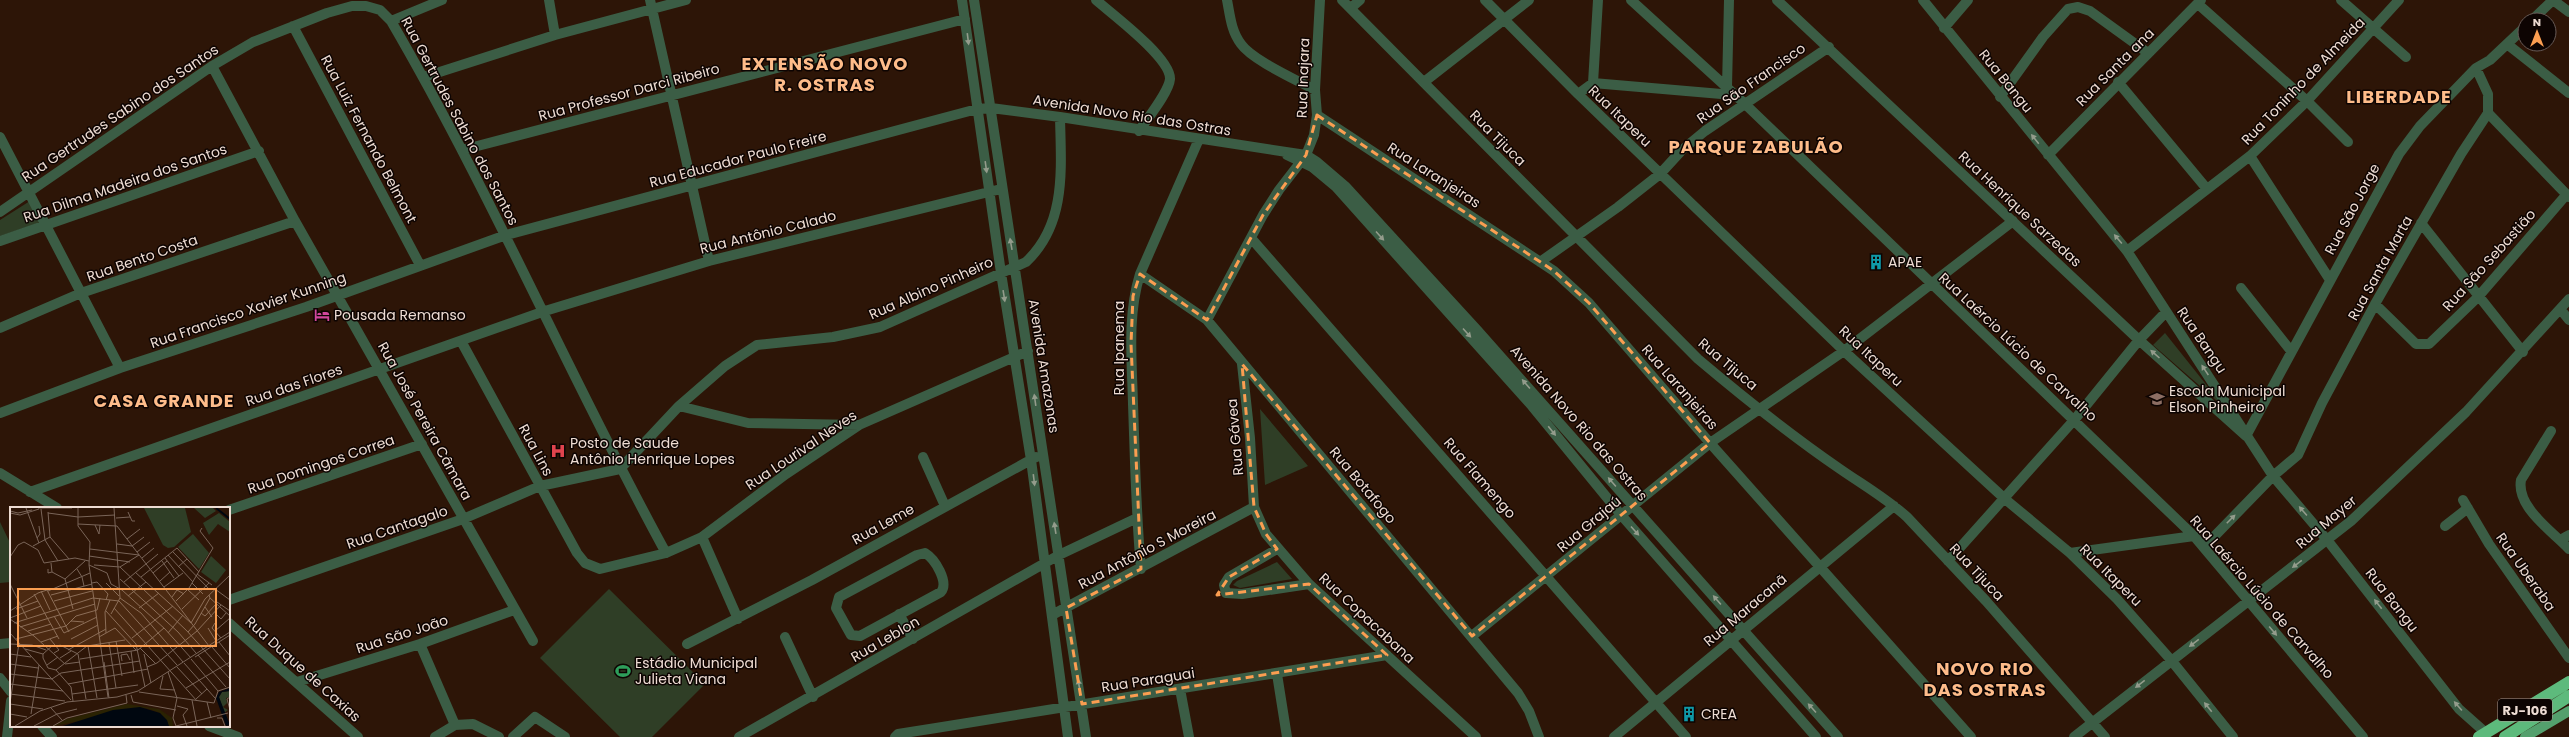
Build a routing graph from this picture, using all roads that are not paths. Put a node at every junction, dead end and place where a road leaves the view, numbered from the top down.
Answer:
1 (442, 0) edge
2 (549, 0) edge
3 (686, 0) edge
4 (962, 0) edge
5 (974, 0) edge
6 (1096, 0) edge
7 (1227, 0) edge
8 (1320, 0) edge
9 (1342, 0) edge
10 (1360, 0) edge
11 (1485, 0) edge
12 (1529, 0) edge
13 (1598, 0) edge
14 (1631, 0) edge
15 (1729, 0) edge
16 (1777, 0) edge
17 (1923, 0) edge
18 (1968, 0) edge
19 (2342, 0) edge
20 (2399, 0) edge
21 (2553, 0) edge
22 (2200, 2) edge
23 (651, 4) edge
24 (1352, 7) junction
25 (2540, 12) edge
26 (2569, 12) edge
27 (965, 19) junction
28 (1503, 19) junction
29 (391, 21) junction
30 (293, 26) junction
31 (1944, 28) junction
32 (2373, 28) junction
33 (555, 35) junction
34 (2517, 35) edge
35 (2507, 44) junction
36 (1829, 47) junction
37 (2148, 53) junction
38 (2406, 57) dead end
39 (212, 66) junction
40 (2476, 68) junction
41 (424, 77) junction
42 (1424, 82) junction
43 (2118, 82) junction
44 (1593, 83) junction
45 (1315, 90) junction
46 (1730, 91) junction
47 (2569, 93) edge
48 (1578, 94) junction
49 (671, 96) junction
50 (2000, 97) junction
51 (2307, 101) junction
52 (1745, 104) junction
53 (991, 108) junction
54 (977, 109) junction
55 (2488, 113) junction
56 (1317, 115) junction
57 (1060, 117) junction
58 (1139, 131) junction
59 (1199, 140) junction
60 (2348, 142) dead end
61 (1, 143) edge
62 (462, 150) junction
63 (259, 151) junction
64 (2048, 155) junction
65 (2250, 156) junction
66 (1304, 159) junction
67 (1660, 174) junction
68 (693, 185) junction
69 (1001, 189) junction
70 (2207, 189) junction
71 (30, 192) junction
72 (989, 192) junction
73 (2568, 196) edge
74 (0, 212) edge
75 (295, 221) junction
76 (2013, 221) junction
77 (2421, 223) junction
78 (45, 224) junction
79 (506, 235) junction
80 (1577, 237) junction
81 (1251, 238) junction
82 (0, 241) edge
83 (2127, 251) junction
84 (710, 261) junction
85 (1540, 262) junction
86 (420, 265) junction
87 (1015, 268) junction
88 (1001, 273) junction
89 (1140, 274) junction
90 (2330, 280) junction
91 (1931, 285) junction
92 (2241, 288) dead end
93 (81, 293) junction
94 (338, 295) junction
95 (2478, 297) junction
96 (2569, 299) edge
97 (2375, 304) junction
98 (2561, 310) junction
99 (545, 312) junction
100 (2166, 312) junction
101 (1207, 320) junction
102 (2569, 320) edge
103 (0, 328) edge
104 (2139, 340) junction
105 (461, 341) junction
106 (1844, 351) junction
107 (2291, 351) junction
108 (1028, 352) junction
109 (2523, 352) junction
110 (1014, 356) junction
111 (1242, 364) junction
112 (120, 368) junction
113 (381, 370) junction
114 (679, 406) junction
115 (1760, 408) junction
116 (0, 414) edge
117 (2075, 419) junction
118 (859, 425) junction
119 (2551, 431) dead end
120 (2246, 436) junction
121 (422, 444) junction
122 (1710, 444) junction
123 (1043, 454) junction
124 (923, 457) dead end
125 (1031, 460) junction
126 (620, 469) junction
127 (0, 472) edge
128 (2273, 476) junction
129 (540, 486) junction
130 (30, 492) junction
131 (2005, 499) junction
132 (1633, 505) junction
133 (945, 506) junction
134 (1894, 506) junction
135 (55, 507) edge
136 (1254, 507) junction
137 (230, 510) edge
138 (1622, 516) junction
139 (1137, 518) junction
140 (463, 519) junction
141 (2445, 526) dead end
142 (2194, 536) junction
143 (702, 537) junction
144 (2565, 537) edge
145 (2328, 541) junction
146 (2204, 547) junction
147 (1277, 549) junction
148 (2569, 550) edge
149 (666, 553) junction
150 (2070, 553) junction
151 (1060, 555) junction
152 (1948, 561) junction
153 (1044, 564) junction
154 (1820, 566) junction
155 (592, 567) joint
156 (1141, 569) junction
157 (1548, 577) junction
158 (1309, 584) junction
159 (230, 600) edge
160 (2248, 601) junction
161 (1066, 608) junction
162 (514, 610) junction
163 (899, 614) junction
164 (1052, 615) junction
165 (738, 619) junction
166 (230, 624) edge
167 (1742, 630) junction
168 (1472, 636) junction
169 (785, 637) dead end
170 (1732, 639) junction
171 (913, 640) junction
172 (532, 641) dead end
173 (10, 642) edge
174 (0, 644) edge
175 (420, 644) junction
176 (687, 644) dead end
177 (1387, 655) junction
178 (2569, 658) edge
179 (2171, 660) junction
180 (1277, 674) junction
181 (0, 678) edge
182 (296, 682) junction
183 (2569, 682) edge
184 (1180, 689) junction
185 (10, 691) edge
186 (2569, 696) edge
187 (813, 697) junction
188 (1656, 702) junction
189 (1082, 704) junction
190 (10, 706) edge
191 (1064, 707) junction
192 (2569, 711) edge
193 (2093, 722) junction
194 (455, 725) junction
195 (6, 726) edge
196 (43, 727) edge
197 (213, 727) edge
198 (913, 735) edge
199 (2487, 736) edge
200 (6, 737) edge
201 (52, 737) edge
202 (238, 737) edge
203 (358, 737) edge
204 (435, 737) edge
205 (499, 737) edge
206 (513, 737) edge
207 (565, 737) edge
208 (740, 737) edge
209 (895, 737) edge
210 (1068, 737) edge
211 (1086, 737) edge
212 (1189, 737) edge
213 (1287, 737) edge
214 (1476, 737) edge
215 (1539, 737) edge
216 (1614, 737) edge
217 (1686, 737) edge
218 (1816, 737) edge
219 (1838, 737) edge
220 (1971, 737) edge
221 (2074, 737) edge
222 (2105, 737) edge
223 (2233, 737) edge
224 (2363, 737) edge
225 (2505, 737) edge
226 (2525, 737) edge

1 - 29 street
2 - 33 street
3 - 23 street
4 - 27 street, Avenida Amazonas
5 - 53 street, Avenida Amazonas
6 - 58 street
7 - 45 street
8 - 45 street, Rua Inajara
9 - 24 street, Rua Tijuca
10 - 24 street
11 - 28 street, Rua Itaperu
12 - 28 street
13 - 44 street
14 - 46 street, Rua Laércio Lúcio de Carvalho
15 - 46 street
16 - 36 street, Rua Henrique Sarzedas
17 - 31 street, Rua Bangu
18 - 31 street
19 - 32 street
20 - 32 street, Rua Toninho de Almeida
21 - 25 street
21 - 26 street
22 - 37 street, Rua Santa ana
22 - 51 street
23 - 33 street
23 - 49 street
24 - 42 street, Rua Tijuca
27 - 49 street, Rua Professor Darci Ribeiro
27 -> 54 street, Avenida Amazonas
28 - 42 street
28 - 48 street, Rua Itaperu
29 - 30 street, Rua Gertrudes Sabino dos Santos
29 - 41 street, Rua Gertrudes Sabino dos Santos
30 - 39 street, Rua Gertrudes Sabino dos Santos
30 - 86 street, Rua Luiz Fernando Belmont
31 - 50 street, Rua Bangu
32 - 38 street
32 - 51 street, Rua Toninho de Almeida
33 - 41 street
34 - 35 street, Rua São Jorge
35 - 40 street, Rua São Jorge
35 - 47 street
36 - 52 street, Rua São Francisco
36 - 76 street, Rua Henrique Sarzedas
37 - 43 street, Rua Santa ana
37 - 50 street
39 - 63 street, Rua José Pereira Câmara
39 - 71 street, Rua Gertrudes Sabino dos Santos
40 - 55 street
40 - 90 street, Rua São Jorge
41 - 62 street, Rua Gertrudes Sabino dos Santos
42 - 80 street, Rua Tijuca
43 - 64 street, Rua Santa ana
43 - 70 street
44 - 46 street
44 - 48 street
45 - 56 street, Rua Inajara
46 - 52 street, Rua Laércio Lúcio de Carvalho
48 - 67 street, Rua Itaperu
49 - 62 street, Rua Professor Darci Ribeiro
49 - 68 street
64 -> 50 street, Rua Bangu
51 - 60 street
51 - 65 street, Rua Toninho de Almeida
52 - 67 street, Rua São Francisco
52 - 91 street, Rua Laércio Lúcio de Carvalho
53 - 54 street, Avenida Novo Rio das Ostras
53 - 57 street, Avenida Novo Rio das Ostras
53 - 69 street, Avenida Amazonas
54 - 68 street, Rua Educador Paulo Freire
54 -> 72 street, Avenida Amazonas
55 - 73 street
55 - 77 street, Rua Santa Marta
56 - 66 street, Rua Inajara
56 - 85 street, Rua Laranjeiras
57 - 58 street, Avenida Novo Rio das Ostras
57 - 87 street, Rua Albino Pinheiro
58 - 59 street, Avenida Novo Rio das Ostras
59 - 66 street, Avenida Novo Rio das Ostras
59 - 89 street, Rua Ipanema
61 - 71 street
62 - 79 street, Rua Gertrudes Sabino dos Santos
63 - 75 street, Rua José Pereira Câmara
63 - 78 street, Rua Dilma Madeira dos Santos
83 -> 64 street, Rua Bangu
65 - 70 street, Rua Toninho de Almeida
65 - 90 street
66 - 81 street, Rua Inajara
132 -> 66 street, Avenida Novo Rio das Ostras
66 -> 138 street, Avenida Novo Rio das Ostras
67 - 80 street, Rua São Francisco
67 - 106 street, Rua Itaperu
68 - 79 street, Rua Educador Paulo Freire
68 - 84 street
69 - 72 street, Rua Antônio Calado
87 -> 69 street, Avenida Amazonas
70 - 83 street, Rua Toninho de Almeida
71 - 74 street, Rua Gertrudes Sabino dos Santos
71 - 78 street
72 - 84 street, Rua Antônio Calado
72 - 88 street, Avenida Amazonas
73 - 95 street, Rua São Sebastião
75 - 93 street, Rua Bento Costa
75 - 94 street, Rua José Pereira Câmara
76 - 91 street, Rua Grajaú
76 - 104 street, Rua Henrique Sarzedas
77 - 95 street
77 - 97 street, Rua Santa Marta
78 - 82 street, Rua Dilma Madeira dos Santos
78 - 93 street
79 - 86 street, Rua Francisco Xavier Kunning
79 - 99 street, Rua Gertrudes Sabino dos Santos
80 - 85 street, Rua São Francisco
80 - 115 street, Rua Tijuca
81 - 101 street, Rua Inajara
81 - 157 street, Rua Flamengo
83 - 100 street, Rua Bangu
84 - 99 street, Rua Antônio Calado
85 - 122 street, Rua Laranjeiras
86 - 94 street, Rua Francisco Xavier Kunning
87 - 88 street, Rua Albino Pinheiro
87 - 108 street, Avenida Amazonas
88 -> 110 street, Avenida Amazonas
88 - 114 street, Rua Albino Pinheiro
89 - 101 street, Rua Botafogo
89 - 139 street, Rua Ipanema
90 - 107 street, Rua São Jorge
91 - 106 street, Rua Grajaú
91 - 117 street, Rua Laércio Lúcio de Carvalho
92 - 107 street
93 - 103 street, Rua Bento Costa
93 - 112 street
94 - 112 street, Rua Francisco Xavier Kunning
94 - 113 street, Rua José Pereira Câmara
95 - 97 street, Rua São Sebastião
95 - 109 street
96 - 98 street, Rua Mayer
97 - 128 street, Rua Santa Marta
98 - 102 street
98 - 109 street, Rua Mayer
99 - 105 street, Rua das Flores
99 - 126 street, Rua Gertrudes Sabino dos Santos
100 - 104 street
120 -> 100 street, Rua Bangu
101 - 111 street, Rua Botafogo
104 - 117 street
120 -> 104 street, Rua Henrique Sarzedas
105 - 113 street, Rua das Flores
105 - 129 street, Rua Lins
106 - 115 street, Rua Grajaú
106 - 131 street, Rua Itaperu
107 - 120 street, Rua São Jorge
108 - 110 street, Rua Lourival Neves
123 -> 108 street, Avenida Amazonas
109 - 145 street, Rua Mayer
110 - 118 street, Rua Lourival Neves
110 - 125 street, Avenida Amazonas
111 - 136 street, Rua Gávea
111 - 168 street, Rua Botafogo
112 - 116 street, Rua Francisco Xavier Kunning
113 - 121 street, Rua José Pereira Câmara
113 - 130 street, Rua das Flores
114 - 118 street
114 - 126 street, Rua Albino Pinheiro
115 - 122 street, Rua Grajaú
115 - 134 street, Rua Tijuca
117 - 131 street
117 - 142 street, Rua Laércio Lúcio de Carvalho
118 - 143 street, Rua Lourival Neves
119 - 144 street
120 - 128 street, Rua Bangu
121 - 137 street, Rua Domingos Correa
121 - 140 street, Rua José Pereira Câmara
122 - 132 street, Rua Grajaú
122 - 154 street, Rua Laranjeiras
123 - 125 street, Rua Leme
151 -> 123 street, Avenida Amazonas
124 - 133 street
125 - 133 street, Rua Leme
125 -> 153 street, Avenida Amazonas
126 - 129 street, Rua Cantagalo
126 - 149 street, Rua Gertrudes Sabino dos Santos
127 - 130 street
145 -> 128 street, Rua Bangu
146 -> 128 street, Rua Santa Marta
129 - 140 street, Rua Cantagalo
129 - 155 street, Rua Lins
130 - 135 street
131 - 150 street, Rua Itaperu
131 - 152 street
132 - 138 street, Rua Grajaú
167 -> 132 street, Avenida Novo Rio das Ostras
133 - 165 street, Rua Leme
134 - 152 street, Rua Tijuca
134 - 154 street, Rua Maracanã
136 - 147 street, Rua Copacabana
136 - 156 street, Rua Antônio S Moreira
138 - 157 street, Rua Grajaú
138 -> 170 street, Avenida Novo Rio das Ostras
139 - 151 street
139 - 156 street, Rua Ipanema
140 - 159 street, Rua Cantagalo
140 - 162 street, Rua José Pereira Câmara
141 - 178 street, Rua Uberaba
142 - 146 street, Rua Laércio Lúcio de Carvalho
142 - 150 street
143 - 149 street, Rua Lourival Neves
143 - 165 street
144 - 148 street
145 -> 160 street, Rua Mayer
199 -> 145 street, Rua Bangu
146 - 160 street, Rua Laércio Lúcio de Carvalho
147 - 158 street, Rua Copacabana
147 - 158 street
149 - 155 street, Rua Lourival Neves
150 - 179 street, Rua Itaperu
151 - 153 street, Rua Leblon
151 - 161 street, Avenida Amazonas
152 - 193 street, Rua Tijuca
153 - 164 street, Avenida Amazonas
153 - 171 street, Rua Leblon
154 - 167 street, Rua Maracanã
154 - 220 street, Rua Laranjeiras
156 - 161 street, Rua Antônio S Moreira
157 - 168 street, Rua Grajaú
157 - 188 street, Rua Flamengo
158 - 177 street, Rua Copacabana
160 -> 179 street, Rua Mayer
160 -> 224 street, Rua Laércio Lúcio de Carvalho
161 - 164 street, Rua Antônio S Moreira
189 -> 161 street, Avenida Amazonas
162 - 172 street, Rua José Pereira Câmara
162 - 175 street, Rua São João
163 - 163 street
163 - 171 street
164 - 191 street, Avenida Amazonas
165 - 176 street, Rua Leme
166 - 182 street, Rua Duque de Caxias
167 - 170 street, Rua Maracanã
219 -> 167 street, Avenida Novo Rio das Ostras
168 - 215 street, Rua Botafogo
169 - 187 street
170 - 188 street, Rua Maracanã
170 - 218 street, Avenida Novo Rio das Ostras
171 - 187 street, Rua Leblon
173 - 174 street
175 - 182 street, Rua São João
175 - 194 street
177 - 180 street, Rua Paraguai
177 - 214 street, Rua Copacabana
179 -> 193 street, Rua Mayer
223 -> 179 street, Rua Itaperu
180 - 184 street, Rua Paraguai
180 - 213 street
181 - 185 street
182 - 203 street, Rua Duque de Caxias
183 - 199 highway, RJ-106
184 - 189 street, Rua Paraguai
184 - 212 street
186 - 225 highway, RJ-106
187 - 208 street, Rua Leblon
188 - 216 street, Rua Maracanã
188 - 217 street, Rua Flamengo
189 - 191 street, Rua Paraguai
189 - 211 street, Avenida Amazonas
190 - 195 street
191 - 198 street, Rua Paraguai
191 - 210 street, Avenida Amazonas
192 - 226 main road
193 - 221 street, Rua Mayer
193 - 222 street, Rua Tijuca
194 - 204 street
194 - 205 street
195 - 200 street
196 - 201 street
197 - 202 street
198 - 209 street, Rua Paraguai
206 - 207 street

